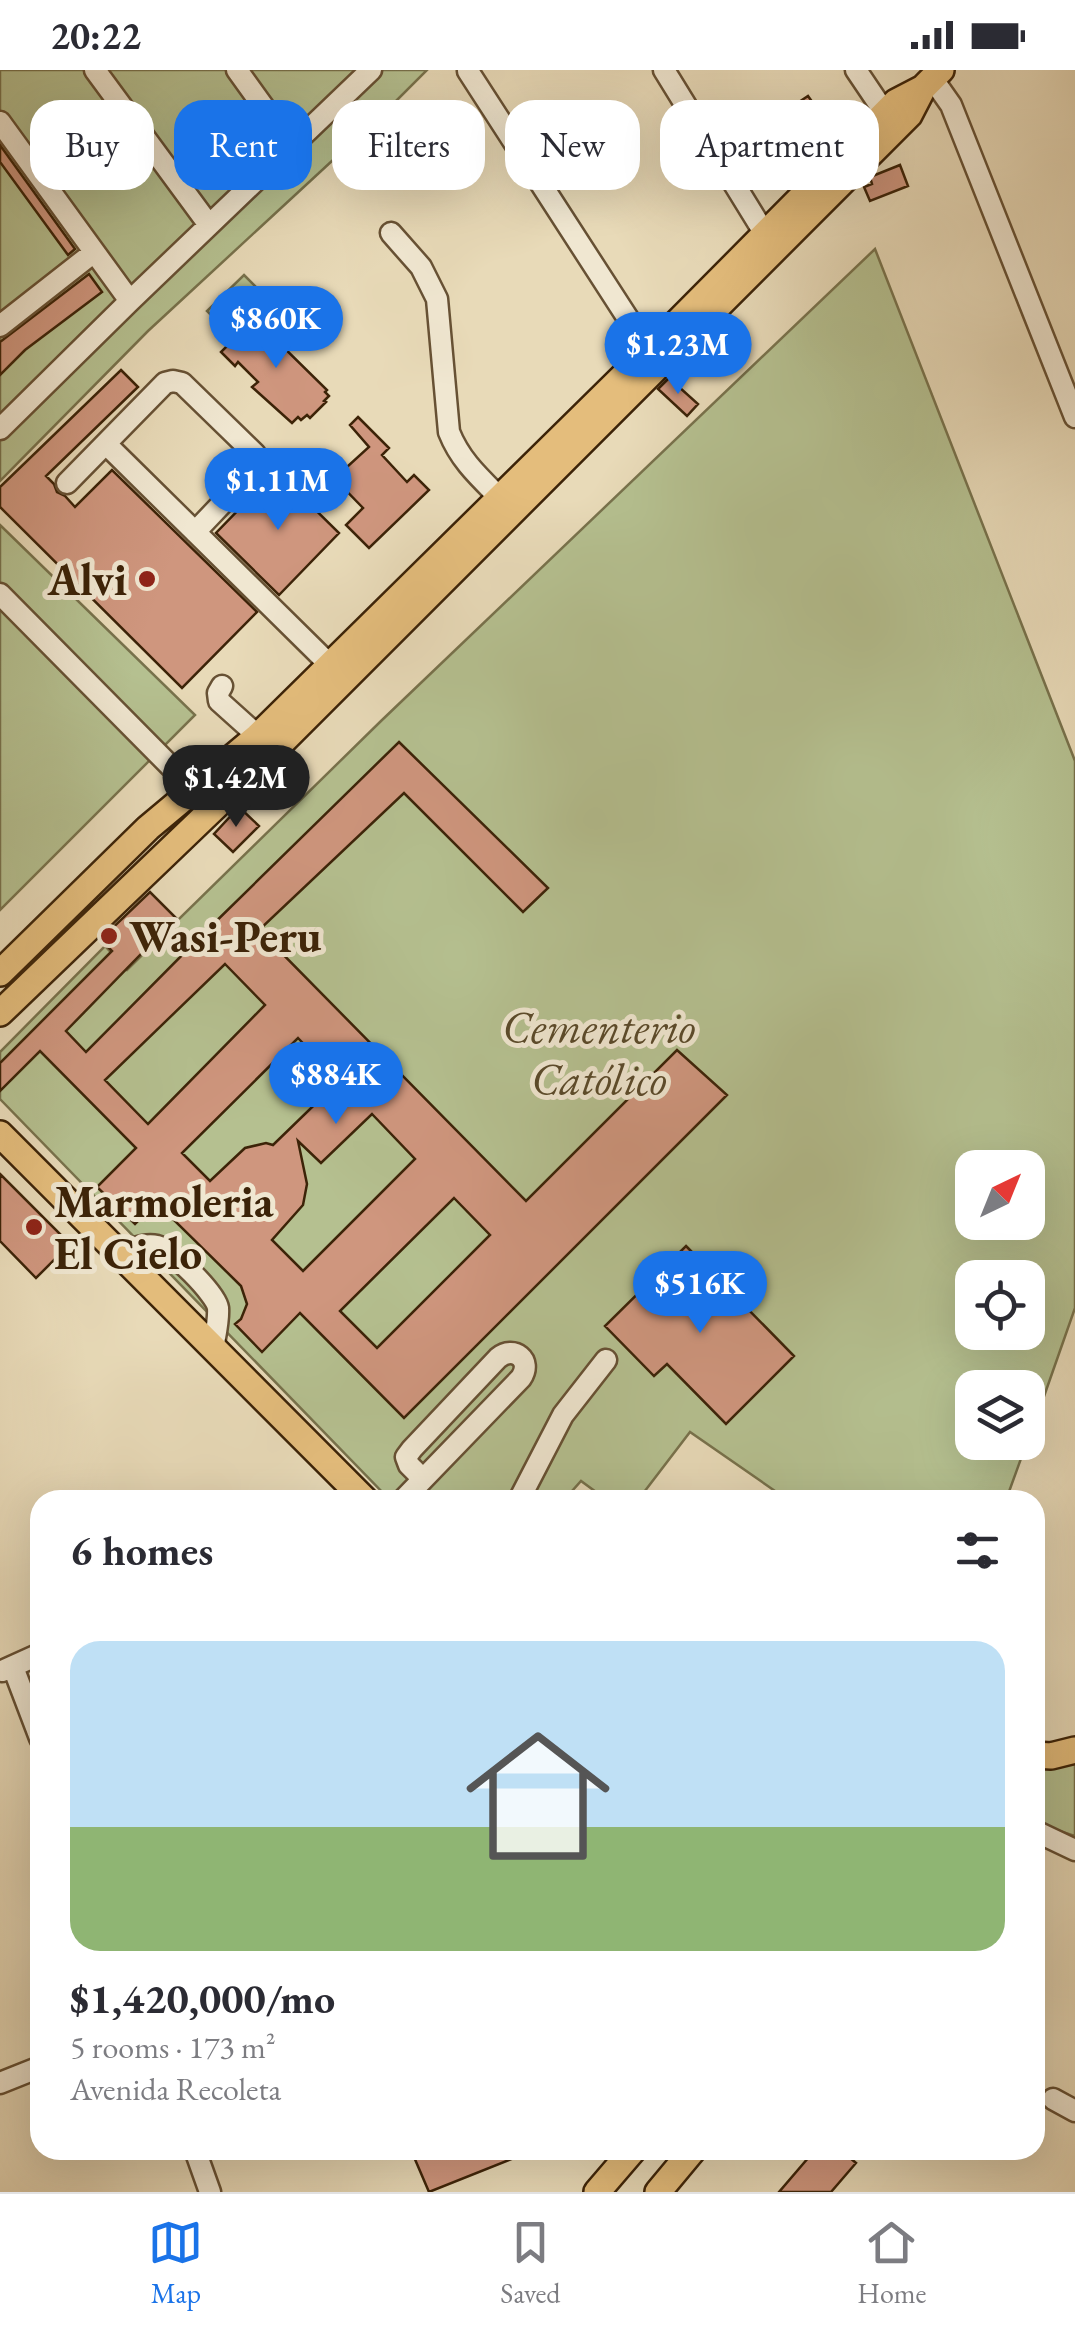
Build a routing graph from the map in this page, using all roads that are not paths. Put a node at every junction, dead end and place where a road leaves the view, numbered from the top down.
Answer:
1 (95, 70) edge
2 (237, 70) edge
3 (371, 70) edge
4 (664, 70) edge
5 (856, 70) edge
6 (468, 71) edge
7 (932, 79) edge
8 (258, 100) edge
9 (885, 113) junction
10 (0, 122) edge
11 (312, 125) edge
12 (244, 190) edge
13 (209, 225) junction
14 (391, 233) dead end
15 (765, 234) junction
16 (93, 253) junction
17 (130, 300) junction
18 (0, 326) edge
19 (649, 350) junction
20 (1075, 417) edge
21 (0, 429) edge
22 (106, 444) junction
23 (66, 483) dead end
24 (500, 498) junction
25 (194, 532) junction
26 (0, 594) edge
27 (329, 664) junction
28 (222, 686) dead end
29 (258, 736) junction
30 (194, 790) junction
31 (0, 972) edge
32 (0, 1013) edge
33 (0, 1134) edge
34 (118, 1254) junction
35 (213, 1348) junction
36 (606, 1360) dead end
37 (423, 1479) junction
38 (355, 1490) edge
39 (413, 1490) edge
40 (524, 1490) edge
41 (30, 1658) edge
42 (6, 1669) edge
43 (30, 1718) edge
44 (1045, 1836) edge
45 (1075, 1850) edge
46 (30, 2071) edge
47 (0, 2083) edge
48 (1053, 2099) dead end
49 (1075, 2111) edge
50 (199, 2160) edge
51 (624, 2160) edge
52 (686, 2160) edge
53 (667, 2189) edge
54 (210, 2192) edge
55 (597, 2192) edge

1 - 13 street
2 - 8 street
3 - 11 street
4 - 15 street
5 - 9 street
6 - 19 street
7 - 9 main road
7 - 20 street
7 - 32 main road
9 - 15 main road
10 - 16 street
12 - 13 street
13 - 17 street
14 - 24 street
15 - 19 main road
16 - 17 street
16 - 18 street
17 - 21 street
19 - 24 main road
22 - 23 street
22 - 25 street
22 - 25 street
24 - 27 main road
25 - 27 street
26 - 30 street
27 - 29 main road
28 - 29 street
29 - 30 main road
30 - 31 main road
33 - 34 main road
34 - 35 main road
34 - 35 street
35 - 38 main road
36 - 40 street
37 - 37 street
37 - 39 street
41 - 42 street
42 - 43 street
44 - 45 street
46 - 47 street
48 - 49 street
50 - 54 street
51 - 55 main road
52 - 53 main road

